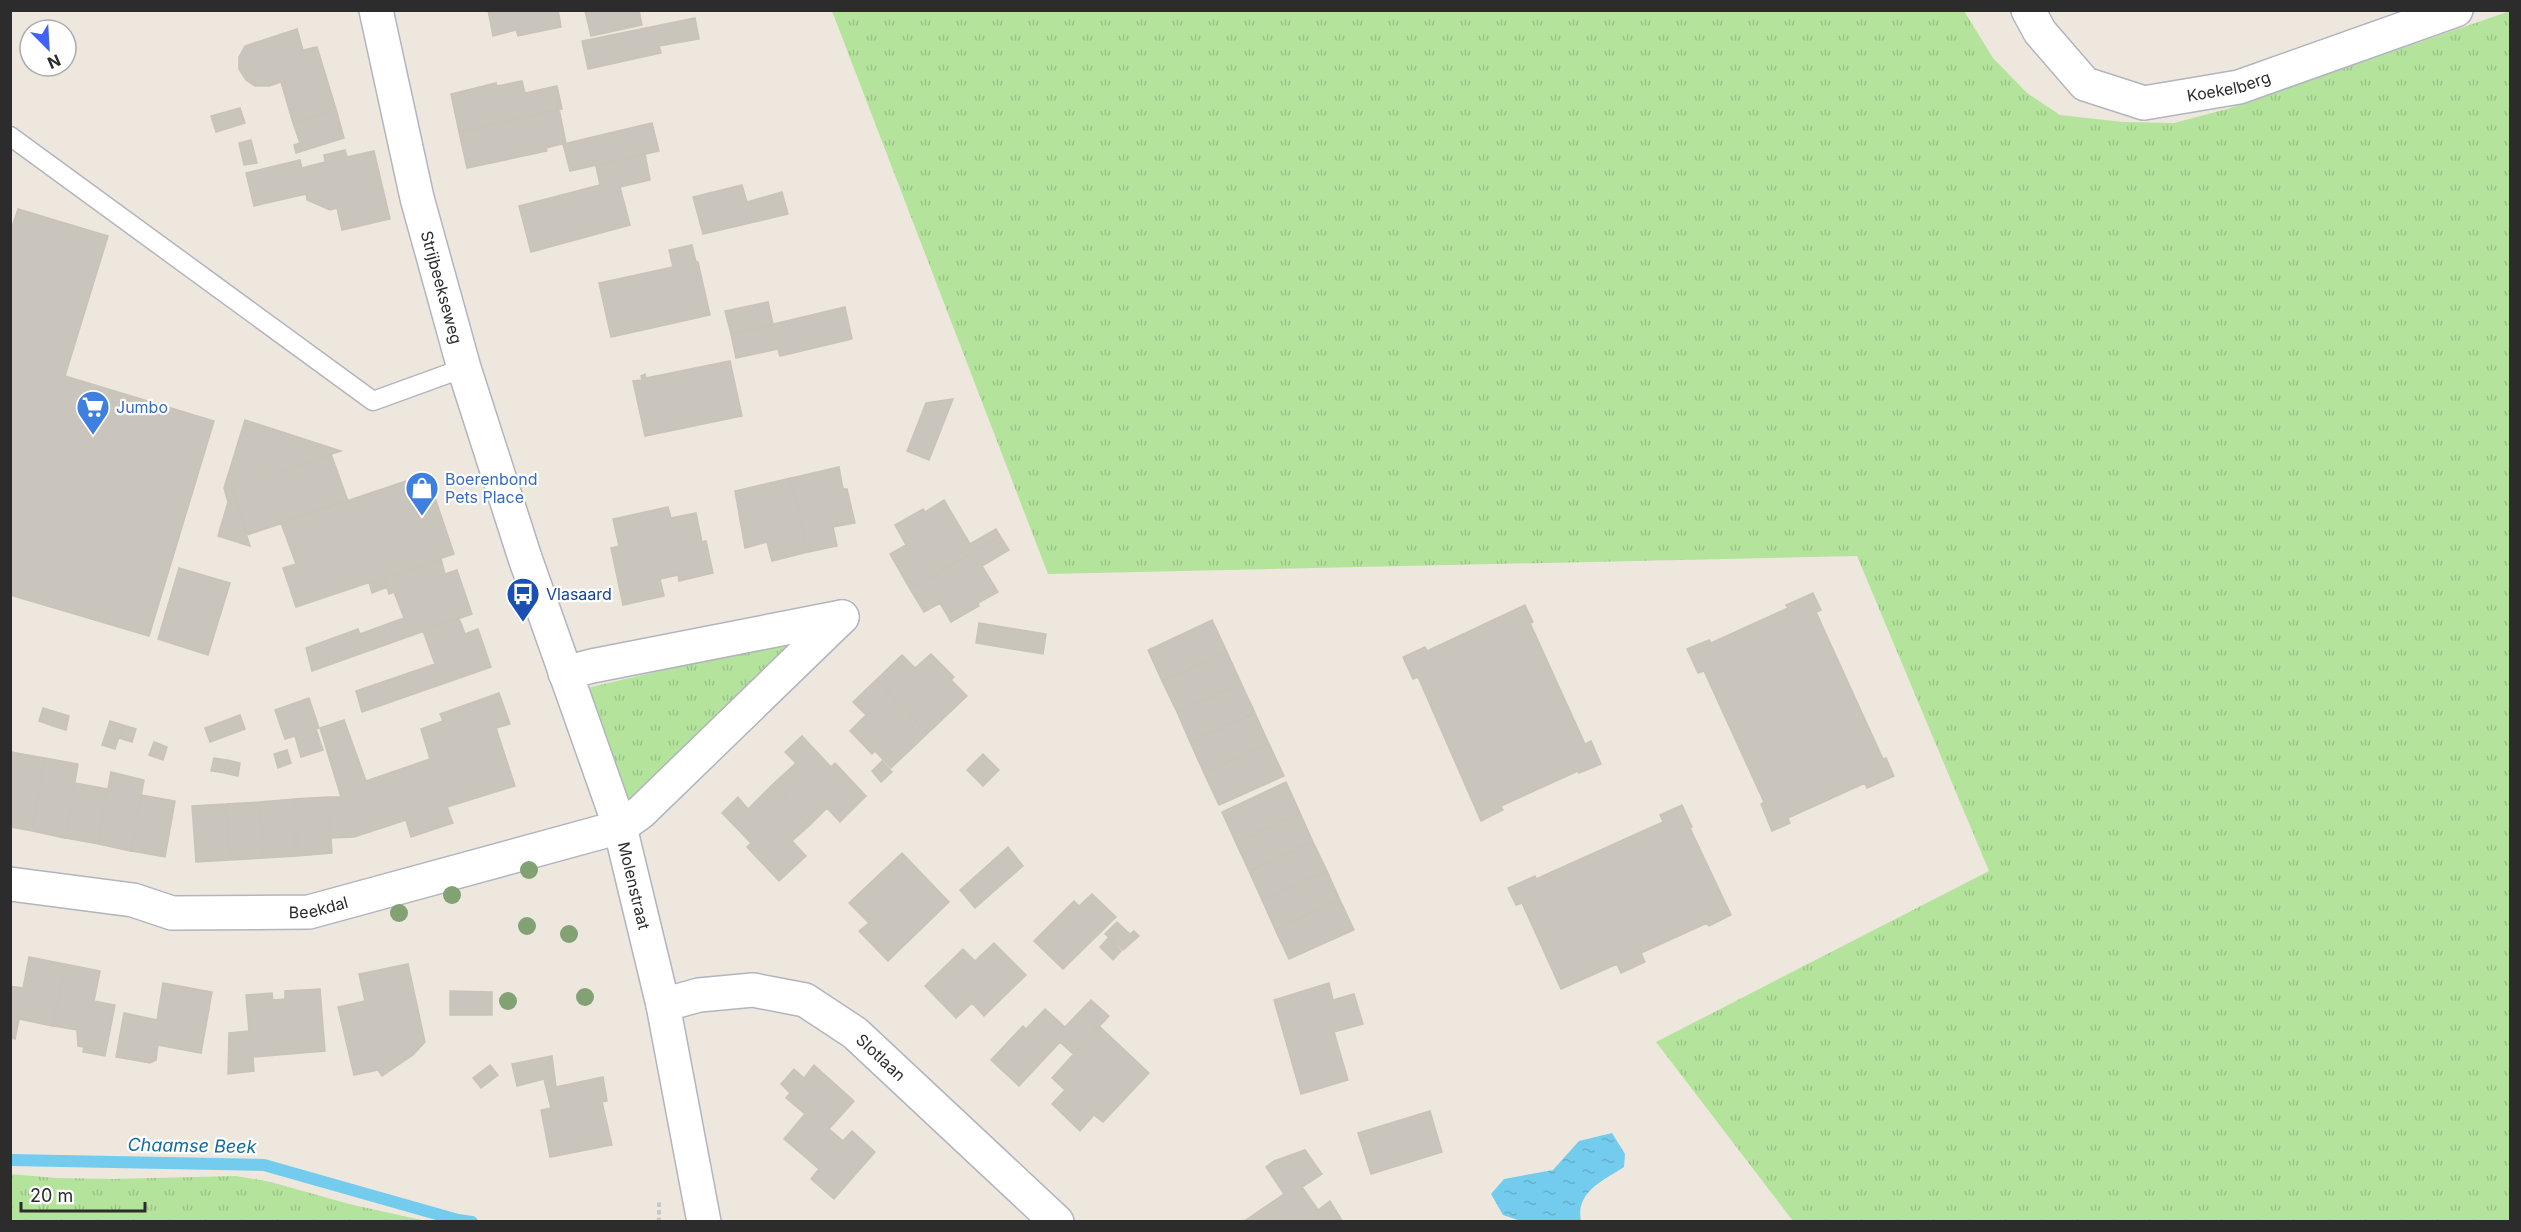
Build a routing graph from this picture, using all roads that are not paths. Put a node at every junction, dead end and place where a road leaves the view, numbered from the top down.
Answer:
1 (376, 10) edge
2 (2028, 10) edge
3 (2456, 10) edge
4 (10, 136) edge
5 (464, 368) junction
6 (525, 558) joint
7 (565, 673) junction
8 (620, 827) junction
9 (10, 884) edge
10 (663, 1005) junction
11 (704, 1221) edge
12 (1057, 1221) edge

1 - 5 street, Strijbeekseweg
2 - 3 street, Koekelberg
4 - 5 lane
5 - 6 street, Strijbeekseweg
6 - 7 street, Molenstraat
7 - 8 street, Molenstraat
7 - 8 street
8 - 9 street, Beekdal
8 - 10 street, Molenstraat
10 - 11 street, Molenstraat
10 - 12 street, Slotlaan

